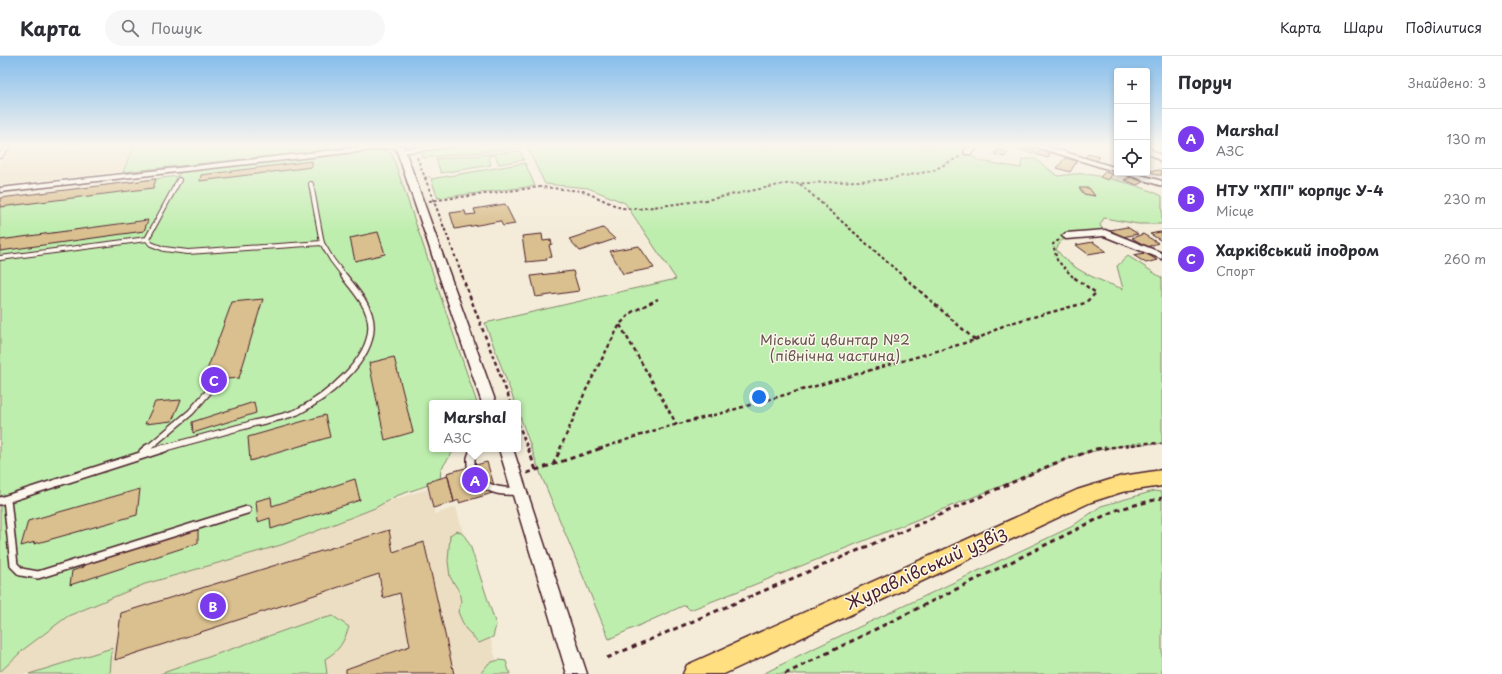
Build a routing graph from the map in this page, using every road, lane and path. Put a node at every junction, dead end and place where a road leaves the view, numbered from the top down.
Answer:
1 (150, 174) edge
2 (409, 174) edge
3 (423, 174) edge
4 (916, 174) edge
5 (1136, 176) edge
6 (430, 177) dead end
7 (424, 178) junction
8 (180, 180) dead end
9 (311, 184) dead end
10 (800, 184) junction
11 (1162, 184) edge
12 (0, 190) edge
13 (432, 201) junction
14 (418, 202) junction
15 (1066, 236) joint
16 (147, 239) junction
17 (322, 243) junction
18 (1162, 256) edge
19 (0, 258) edge
20 (658, 299) dead end
21 (620, 324) junction
22 (975, 340) junction
23 (215, 384) dead end
24 (488, 400) edge
25 (509, 400) edge
26 (677, 425) junction
27 (521, 431) edge
28 (1162, 444) edge
29 (473, 452) edge
30 (507, 452) edge
31 (139, 455) junction
32 (471, 465) dead end
33 (553, 465) junction
34 (536, 470) junction
35 (1162, 478) edge
36 (480, 482) dead end
37 (518, 484) junction
38 (1162, 498) edge
39 (4, 500) edge
40 (247, 510) dead end
41 (607, 658) dead end
42 (577, 674) edge
43 (696, 674) edge
44 (785, 674) edge

1 - 12 street
2 - 14 street
3 - 7 path
4 - 10 path
5 - 11 street
6 - 7 path
7 - 13 path
8 - 16 lane
9 - 17 lane
10 - 13 path
10 - 22 path
13 - 14 path
13 - 25 path
14 - 24 street
15 - 18 street
15 - 22 path
16 - 17 lane
16 - 19 lane
17 - 31 lane
20 - 21 path
21 - 26 path
21 - 33 path
22 - 26 path
23 - 31 lane
26 - 33 path
27 - 34 path
28 - 41 path
29 - 32 lane
30 - 37 street
31 - 39 lane
33 - 34 path
34 - 37 path
35 - 43 main road, Журавлівський узвіз
36 - 37 lane
37 - 42 street
38 - 44 path
39 - 40 lane

